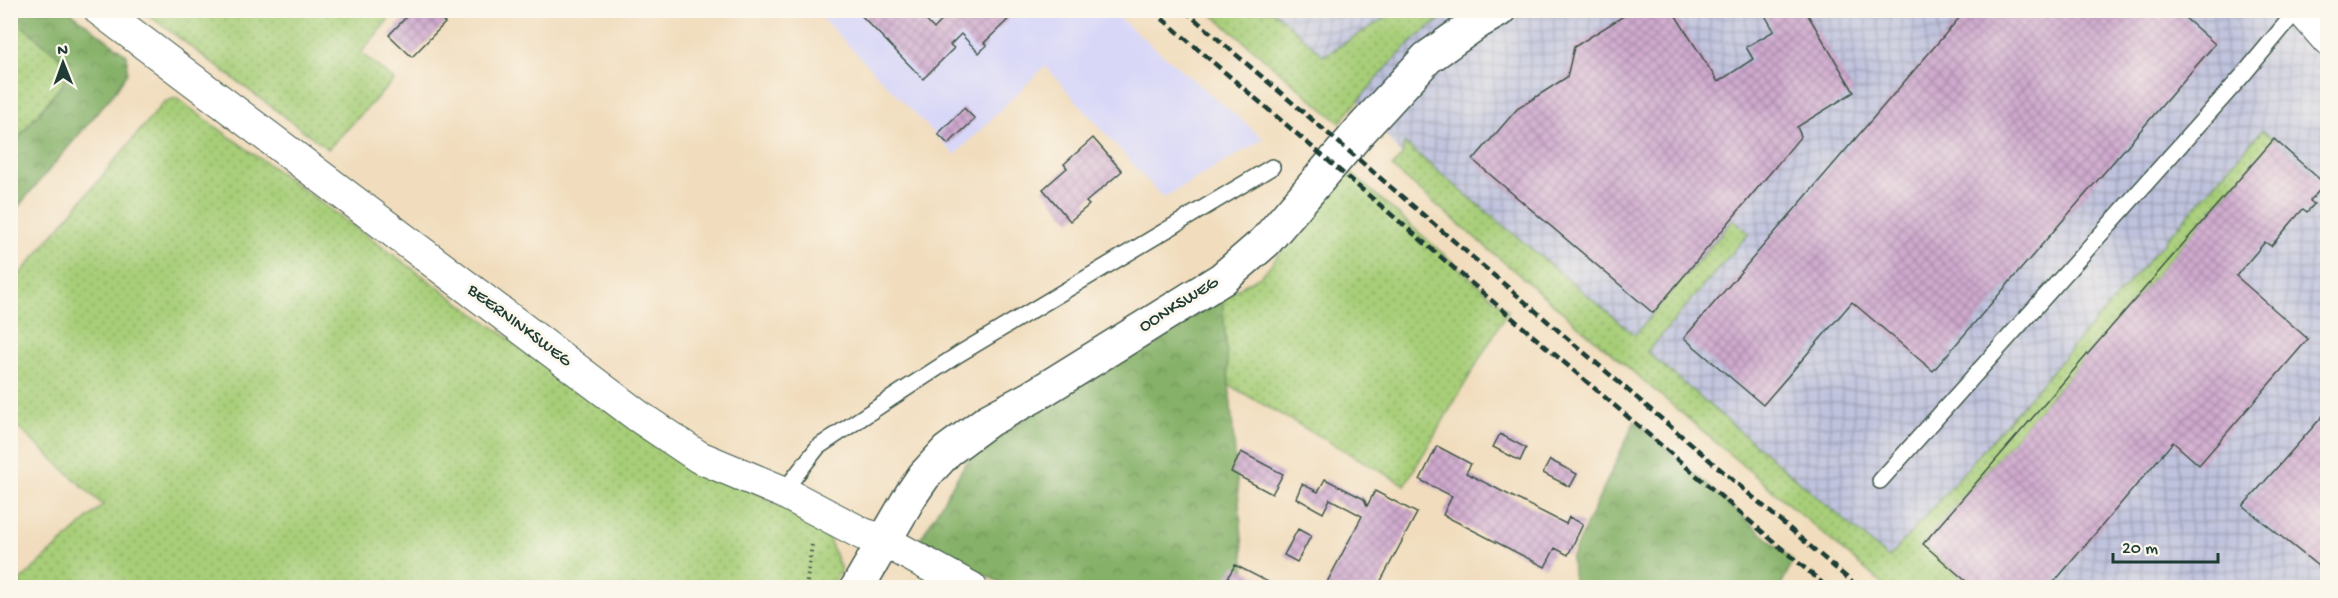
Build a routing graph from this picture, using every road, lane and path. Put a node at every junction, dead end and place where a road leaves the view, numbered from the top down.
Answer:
1 (100, 10) edge
2 (1499, 10) edge
3 (2300, 10) edge
4 (2328, 40) edge
5 (1272, 167) dead end
6 (1880, 481) dead end
7 (783, 492) junction
8 (826, 516) junction
9 (883, 540) junction
10 (806, 588) edge
11 (857, 588) edge
12 (971, 588) edge

1 - 7 street, BEERNINKSWEG
2 - 9 main road, OONKSWEG
3 - 4 street
3 - 6 lane
5 - 7 lane
7 - 8 street, BEERNINKSWEG
8 - 9 street, BEERNINKSWEG
8 - 10 path
9 - 11 main road, OONKSWEG
9 - 12 street, BEERNINKSWEG

